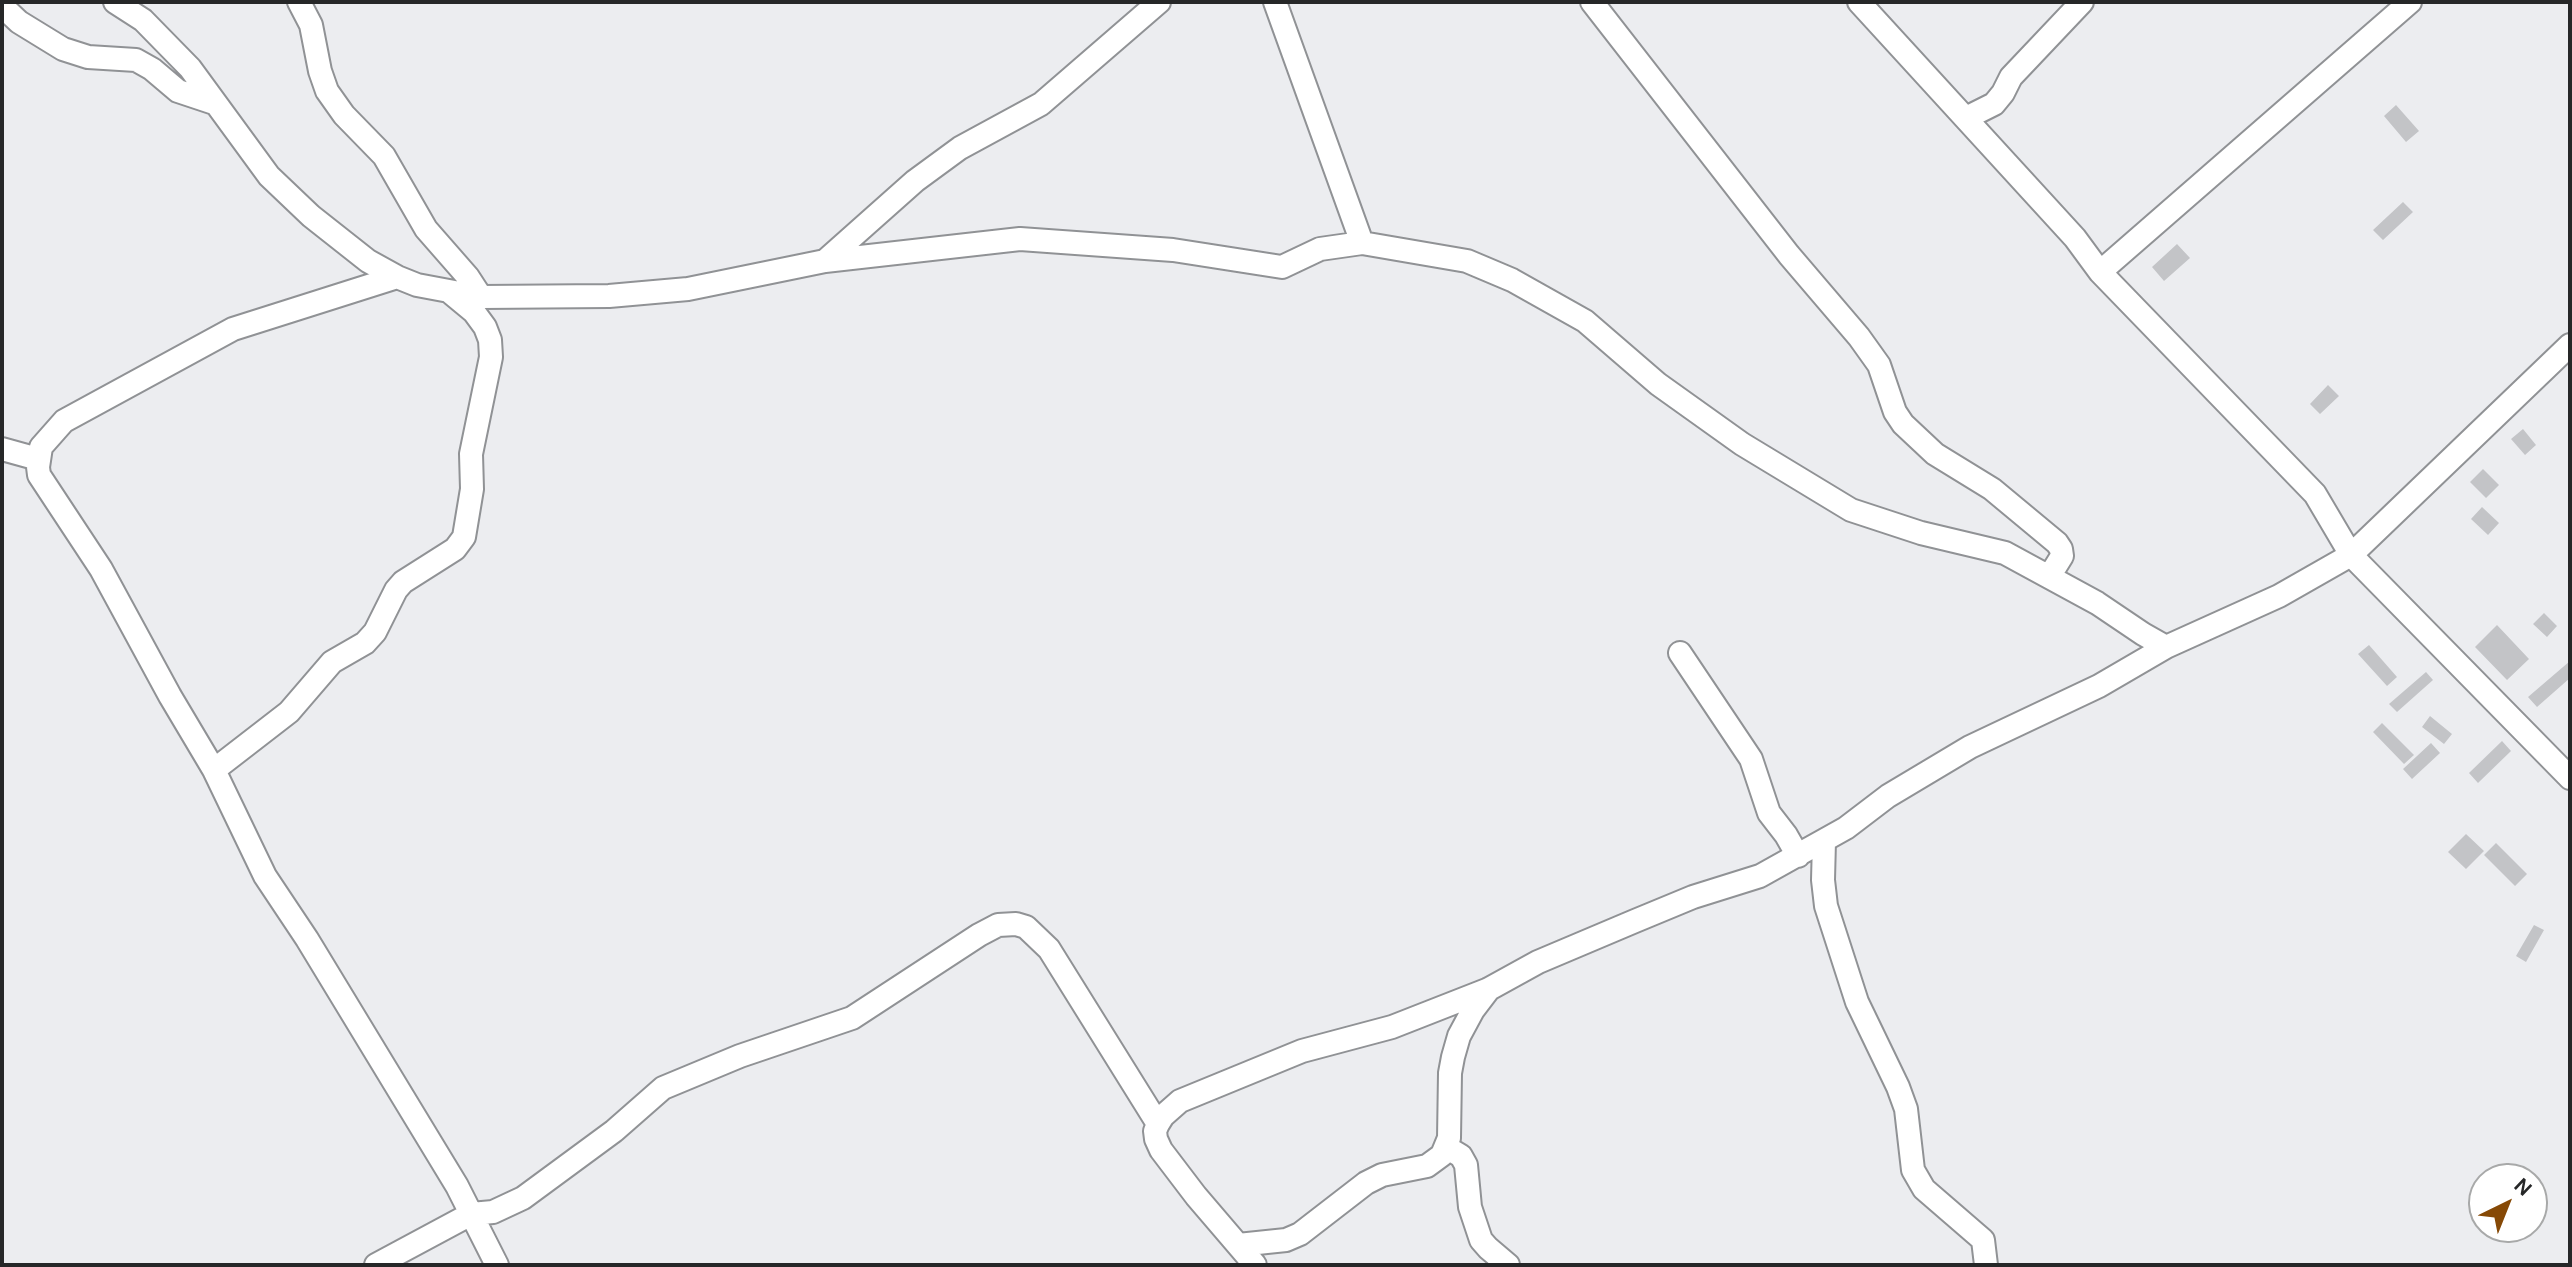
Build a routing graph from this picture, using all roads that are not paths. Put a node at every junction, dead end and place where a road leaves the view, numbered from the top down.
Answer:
1 (115, 2) edge
2 (299, 2) edge
3 (1159, 2) edge
4 (1275, 2) edge
5 (1592, 2) edge
6 (1859, 2) edge
7 (2082, 2) edge
8 (2410, 2) edge
9 (2, 6) edge
10 (214, 103) junction
11 (1966, 118) junction
12 (1362, 243) junction
13 (825, 261) junction
14 (2100, 272) junction
15 (397, 277) junction
16 (450, 292) junction
17 (481, 297) junction
18 (2570, 345) edge
19 (2, 449) edge
20 (38, 459) junction
21 (2351, 555) junction
22 (2049, 577) junction
23 (2166, 647) junction
24 (1680, 653) dead end
25 (214, 770) junction
26 (2570, 778) edge
27 (1824, 841) junction
28 (1798, 856) junction
29 (1489, 989) junction
30 (1158, 1124) junction
31 (1446, 1147) junction
32 (471, 1214) junction
33 (1238, 1245) junction
34 (376, 1265) edge
35 (497, 1265) edge
36 (1255, 1265) edge
37 (1508, 1265) edge
38 (1986, 1265) edge

1 - 10 street
2 - 17 street
3 - 13 street
4 - 12 street
5 - 22 street
6 - 11 street
7 - 11 street
8 - 14 street
9 - 10 street
10 - 15 street
11 - 14 street
12 - 13 street
12 - 22 street
13 - 17 street
14 - 21 street
15 - 16 street
15 - 20 street
16 - 17 street
16 - 25 street
18 - 21 street
19 - 20 street
20 - 25 street
21 - 23 street
21 - 26 street
22 - 23 street
23 - 27 street
24 - 28 street
25 - 32 street
27 - 28 street
27 - 38 street
28 - 29 street
29 - 30 street
29 - 31 street
30 - 32 street
30 - 33 street
31 - 33 street
31 - 37 street
32 - 34 street
32 - 35 street
33 - 36 street

